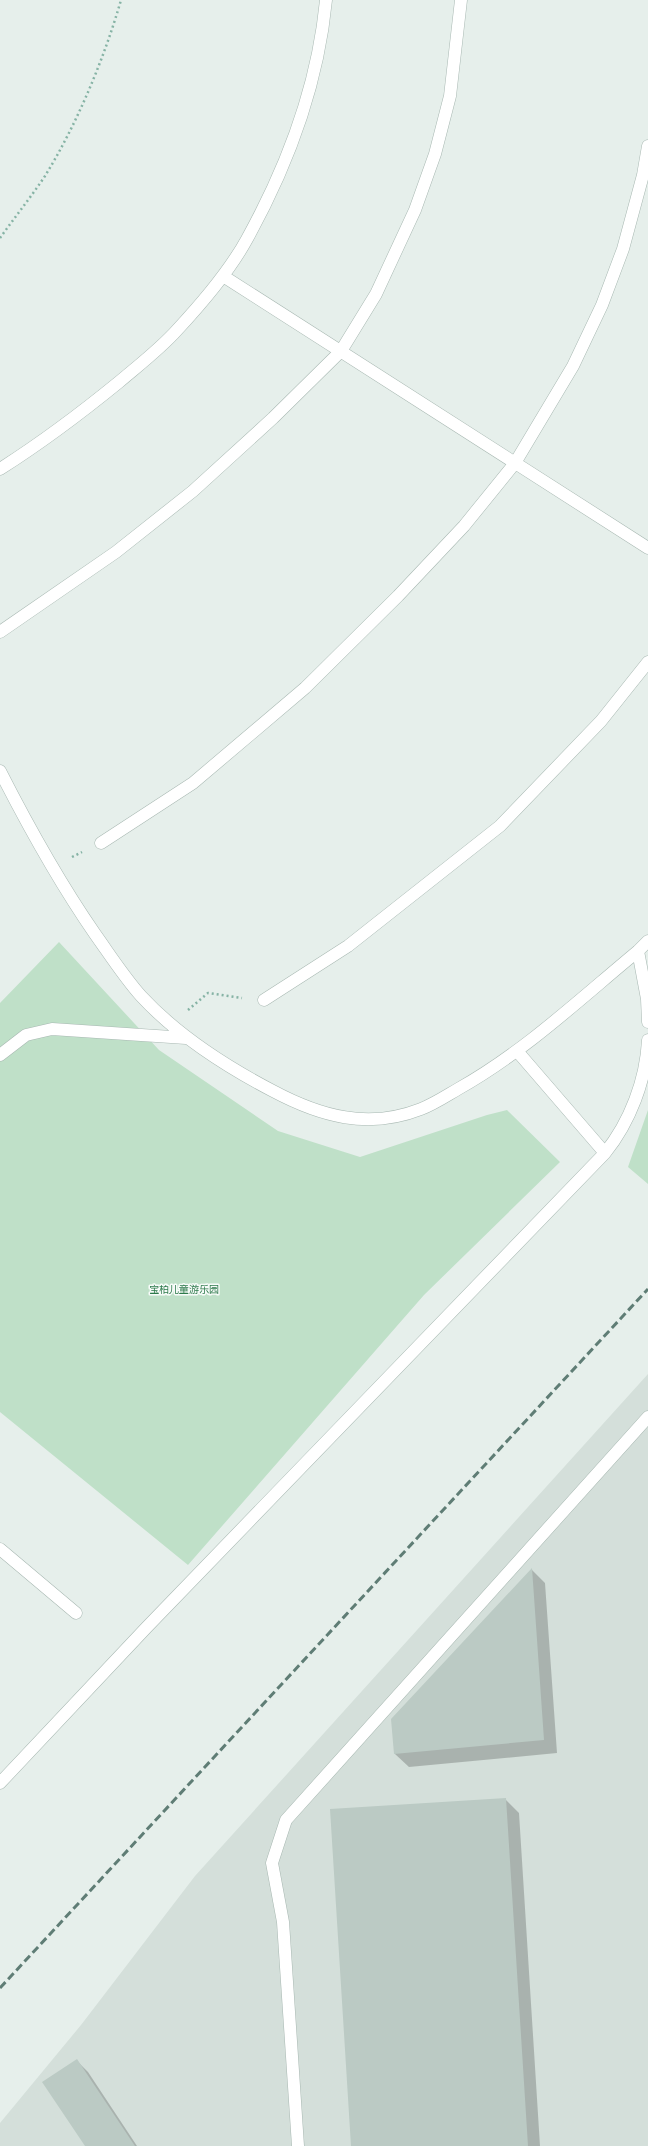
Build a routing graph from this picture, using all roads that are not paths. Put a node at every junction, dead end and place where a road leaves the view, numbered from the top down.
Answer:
1 (326, 0) edge
2 (461, 0) edge
3 (648, 146) edge
4 (223, 276) junction
5 (341, 351) junction
6 (515, 463) junction
7 (0, 470) edge
8 (648, 548) edge
9 (0, 632) edge
10 (648, 662) edge
11 (0, 772) edge
12 (101, 843) road end
13 (648, 941) edge
14 (638, 951) junction
15 (264, 1000) road end
16 (648, 1022) edge
17 (186, 1038) junction
18 (648, 1040) edge
19 (517, 1051) junction
20 (0, 1055) edge
21 (605, 1153) junction
22 (648, 1417) edge
23 (0, 1549) edge
24 (76, 1613) dead end
25 (0, 1783) edge
26 (298, 2146) edge

1 - 4 street
2 - 5 street
3 - 6 street
4 - 5 street
4 - 7 street
5 - 6 street
5 - 9 street
6 - 8 street
6 - 12 street
10 - 15 street
11 - 17 street
13 - 14 street
14 - 16 street
14 - 19 street
17 - 19 street
17 - 20 street
18 - 21 street
19 - 21 street
21 - 25 street
22 - 26 street
23 - 24 street

